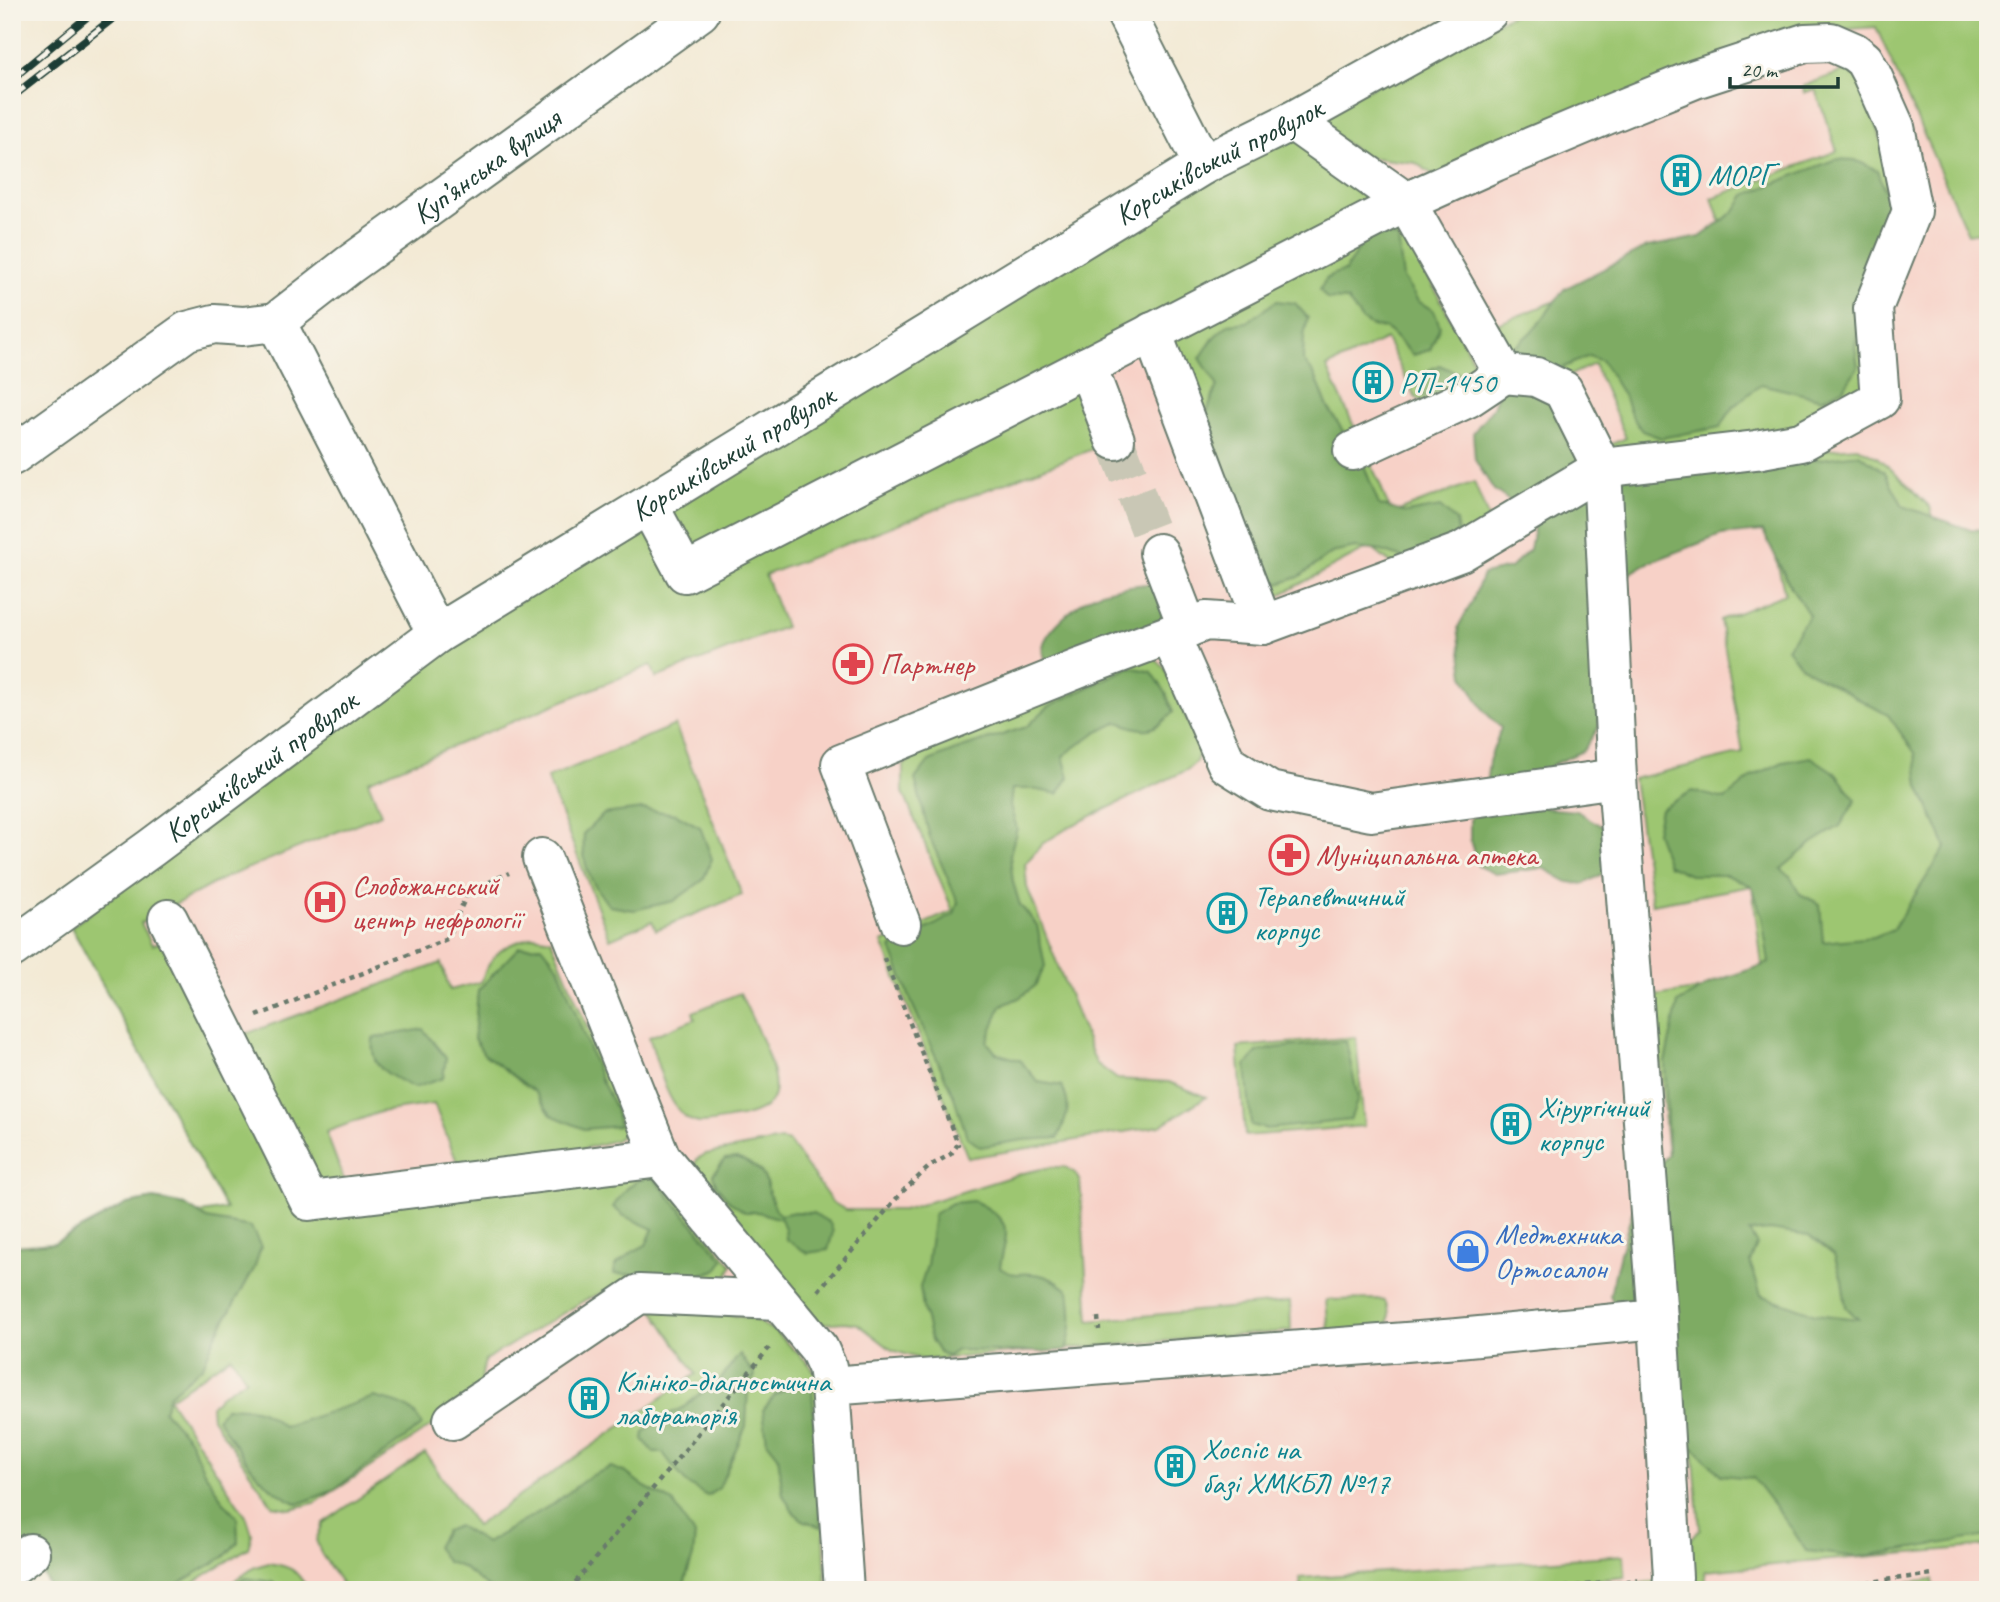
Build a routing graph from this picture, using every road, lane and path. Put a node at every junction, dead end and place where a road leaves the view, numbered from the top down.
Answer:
1 (700, 12) edge
2 (1125, 12) edge
3 (1488, 12) edge
4 (1292, 121) junction
5 (1203, 165) junction
6 (1406, 202) junction
7 (276, 321) junction
8 (1152, 332) junction
9 (1087, 366) junction
10 (1504, 374) junction
11 (1115, 440) tunnel mouth
12 (1353, 451) dead end
13 (12, 456) edge
14 (1602, 468) junction
15 (649, 506) junction
16 (1158, 553) tunnel mouth
17 (1263, 625) junction
18 (1179, 632) junction
19 (437, 634) junction
20 (1617, 778) junction
21 (542, 858) joint
22 (168, 919) dead end
23 (891, 939) joint
24 (12, 948) edge
25 (223, 1029) junction
26 (661, 1158) junction
27 (786, 1309) junction
28 (1658, 1319) junction
29 (830, 1386) junction
30 (453, 1420) dead end
31 (1933, 1574) dead end
32 (1672, 1583) edge
33 (1858, 1587) edge
34 (569, 1590) edge
35 (844, 1590) edge
36 (1536, 1590) edge
37 (1807, 1590) edge

1 - 7 street, Куп’янська вулиця
2 - 5 street
3 - 4 street, Корсиківський провулок
4 - 5 street, Корсиківський провулок
4 - 6 street
5 - 15 street, Корсиківський провулок
6 - 8 street
6 - 10 street
6 - 14 street
7 - 13 street, Куп’янська вулиця
7 - 19 street
8 - 9 street
8 - 17 street
9 - 11 street
9 - 15 street
10 - 12 street
10 - 14 street
14 - 17 street
14 - 20 street
15 - 19 street, Корсиківський провулок
16 - 18 street
17 - 18 street
18 - 20 street
18 - 23 street
19 - 24 street, Корсиківський провулок
20 - 28 street
21 - 25 path
21 - 26 street
22 - 25 street
23 - 27 path
25 - 26 street
26 - 27 street
27 - 29 street
27 - 30 street
27 - 34 path
28 - 29 street
28 - 32 street
29 - 35 street
31 - 33 path
32 - 36 path
33 - 37 path

